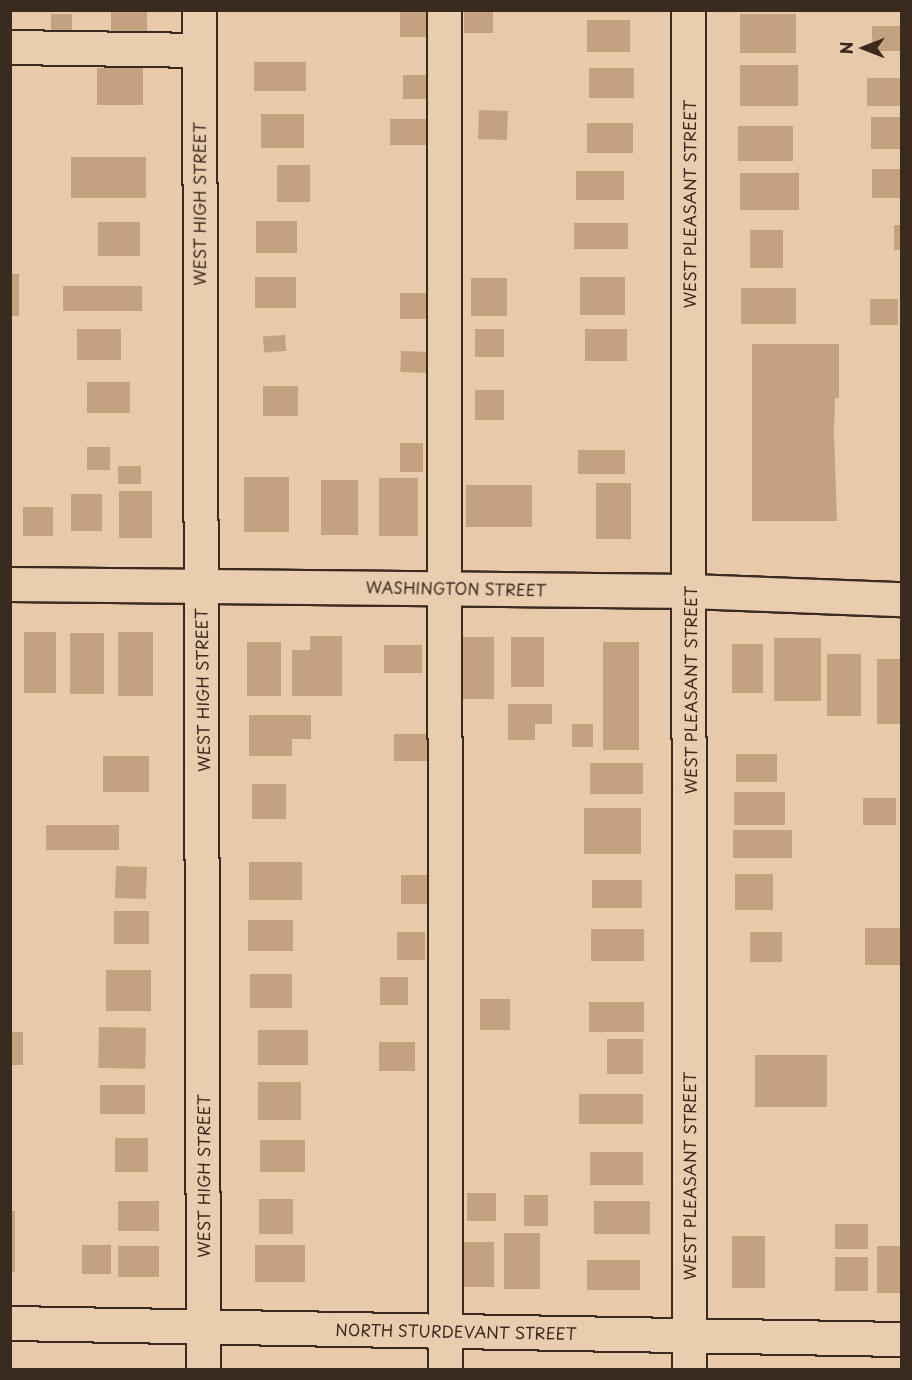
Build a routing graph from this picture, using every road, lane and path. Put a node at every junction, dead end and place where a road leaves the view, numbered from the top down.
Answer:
1 (199, 10) edge
2 (444, 10) edge
3 (688, 10) edge
4 (10, 46) edge
5 (199, 50) junction
6 (10, 584) edge
7 (200, 586) junction
8 (442, 587) junction
9 (690, 591) junction
10 (902, 598) edge
11 (10, 1323) edge
12 (203, 1327) junction
13 (446, 1331) junction
14 (689, 1335) junction
15 (902, 1339) edge
16 (203, 1370) edge
17 (445, 1370) edge
18 (689, 1370) edge

1 - 5 street, WEST HIGH STREET
2 - 8 street
3 - 9 street, WEST PLEASANT STREET
4 - 5 street
5 - 7 street, WEST HIGH STREET
6 - 7 street, WASHINGTON STREET
7 - 8 street, WASHINGTON STREET
7 - 12 street, WEST HIGH STREET
8 - 9 street, WASHINGTON STREET
8 - 13 street
9 - 10 street, WASHINGTON STREET
9 - 14 street, WEST PLEASANT STREET
11 - 12 street, NORTH STURDEVANT STREET
12 - 13 street, NORTH STURDEVANT STREET
12 - 16 street, WEST HIGH STREET
13 - 14 street, NORTH STURDEVANT STREET
13 - 17 street
14 - 15 street, NORTH STURDEVANT STREET
14 - 18 street, WEST PLEASANT STREET

